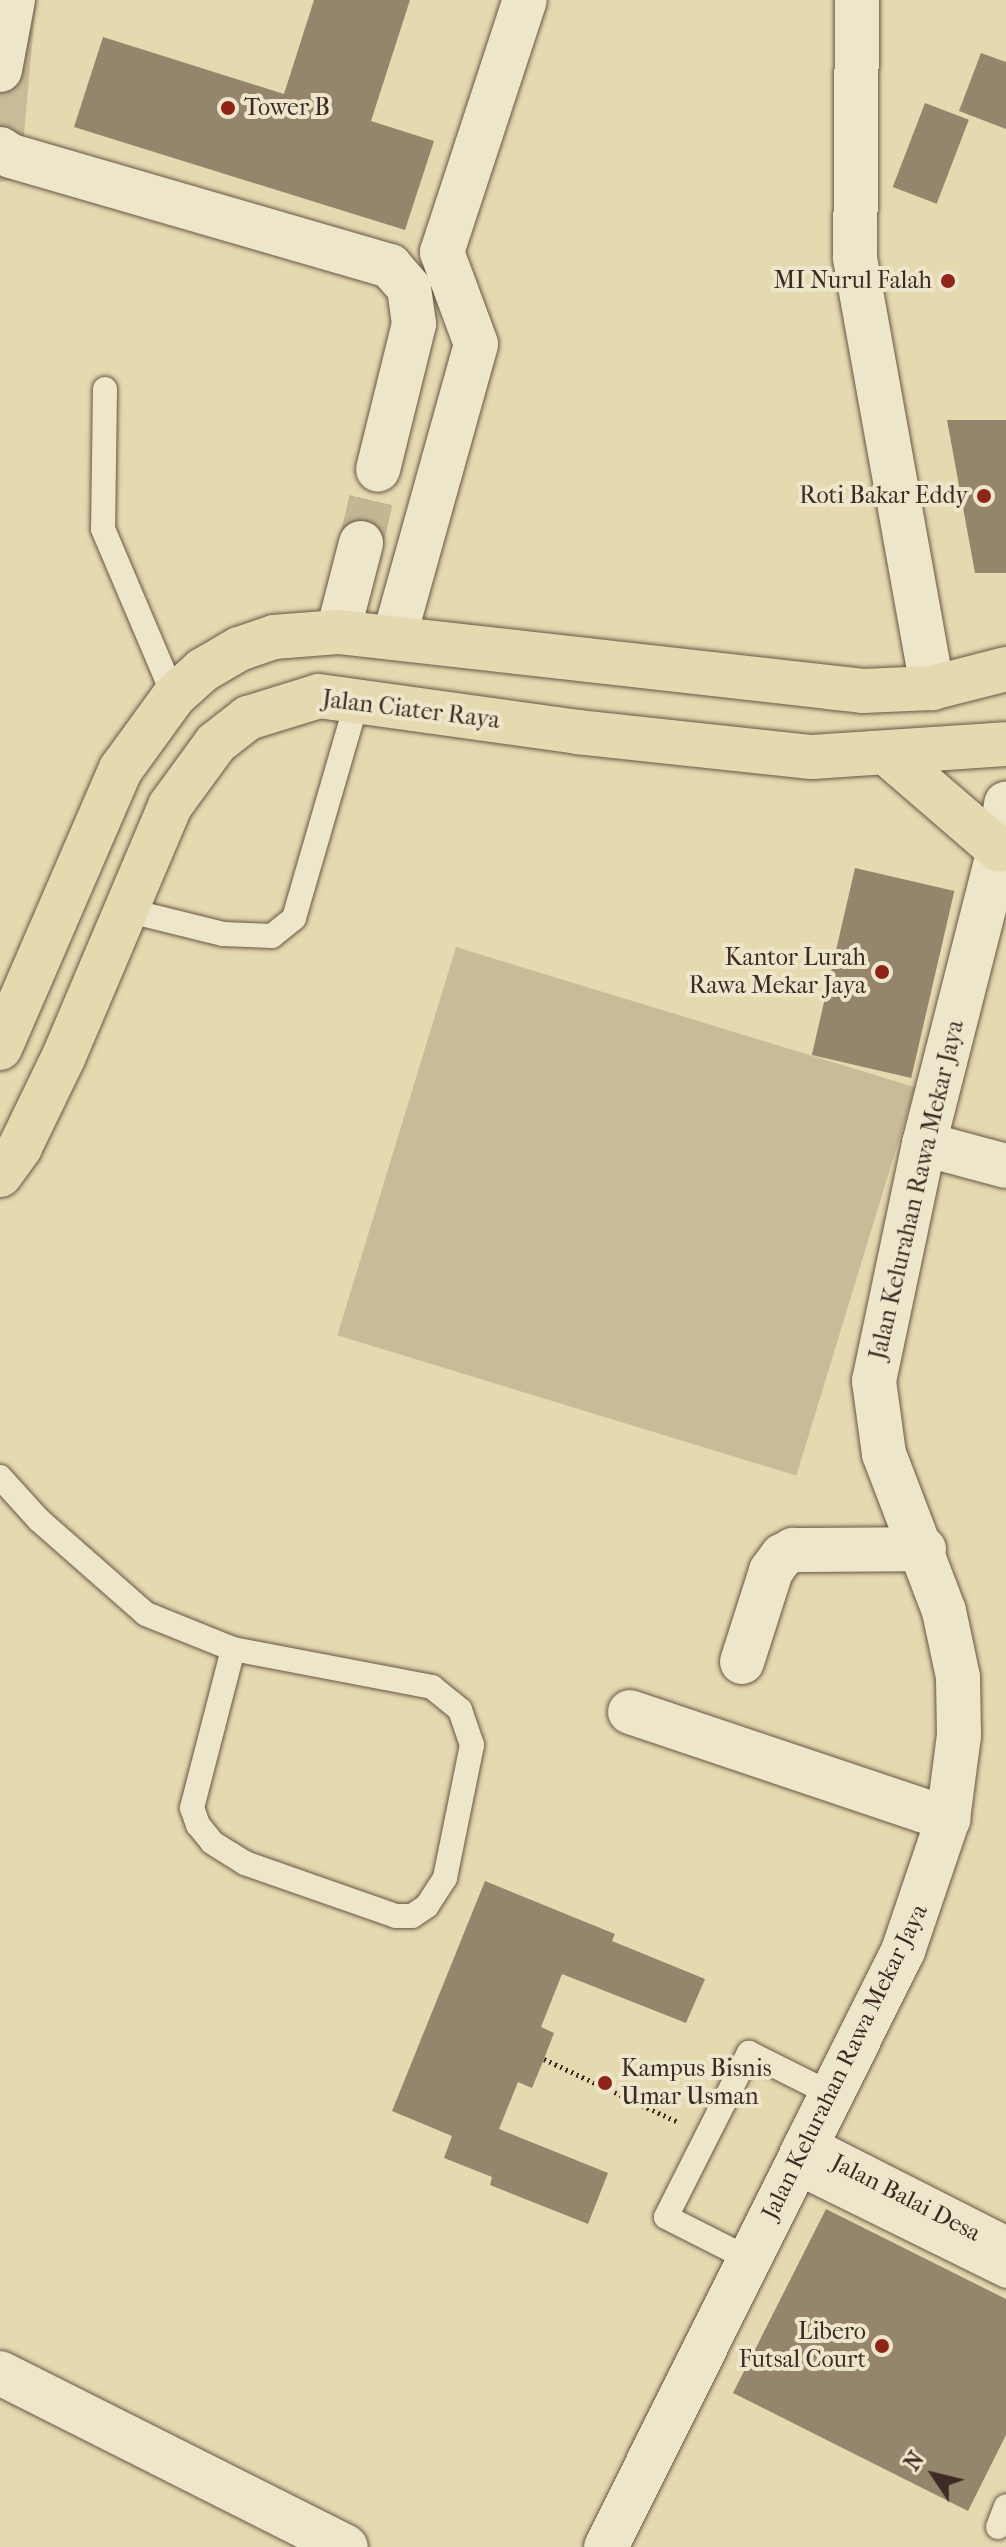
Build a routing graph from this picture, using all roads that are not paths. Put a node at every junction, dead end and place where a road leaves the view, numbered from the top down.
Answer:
1 (13, 0) edge
2 (525, 0) edge
3 (857, 0) edge
4 (0, 70) edge
5 (0, 149) edge
6 (105, 389) dead end
7 (378, 470) tunnel mouth
8 (361, 543) tunnel mouth
9 (338, 632) junction
10 (394, 638) junction
11 (1006, 669) edge
12 (932, 688) junction
13 (174, 696) junction
14 (358, 698) junction
15 (1006, 744) edge
16 (889, 755) junction
17 (1006, 804) edge
18 (1003, 851) edge
19 (126, 910) junction
20 (0, 1048) edge
21 (924, 1144) junction
22 (1006, 1166) edge
23 (0, 1175) edge
24 (0, 1477) edge
25 (924, 1549) junction
26 (233, 1649) junction
27 (742, 1662) dead end
28 (630, 1712) dead end
29 (948, 1819) junction
30 (833, 2095) junction
31 (799, 2159) junction
32 (1006, 2249) edge
33 (749, 2259) junction
34 (1006, 2276) edge
35 (0, 2373) edge
36 (346, 2547) edge
37 (606, 2547) edge

1 - 4 street
2 - 10 street
3 - 12 street
5 - 7 street
6 - 13 lane
8 - 9 street
9 - 10 main road
9 - 13 main road
10 - 12 main road
11 - 12 main road
13 - 20 main road
14 - 16 main road, Jalan Ciater Raya
14 - 19 main road, Jalan Ciater Raya
14 - 19 lane
15 - 16 main road, Jalan Ciater Raya
16 - 18 main road
17 - 18 street, Jalan Kelurahan Rawa Mekar Jaya
18 - 21 street, Jalan Kelurahan Rawa Mekar Jaya
19 - 23 main road, Jalan Ciater Raya
21 - 22 street
21 - 25 street, Jalan Kelurahan Rawa Mekar Jaya
24 - 26 lane
25 - 27 street
25 - 29 street, Jalan Kelurahan Rawa Mekar Jaya
26 - 26 lane
28 - 29 street
29 - 30 street, Jalan Kelurahan Rawa Mekar Jaya
30 - 31 street, Jalan Kelurahan Rawa Mekar Jaya
30 - 33 lane
31 - 32 street, Jalan Balai Desa
31 - 33 street, Jalan Kelurahan Rawa Mekar Jaya
31 - 34 lane
33 - 37 street, Jalan Kelurahan Rawa Mekar Jaya
35 - 36 street

